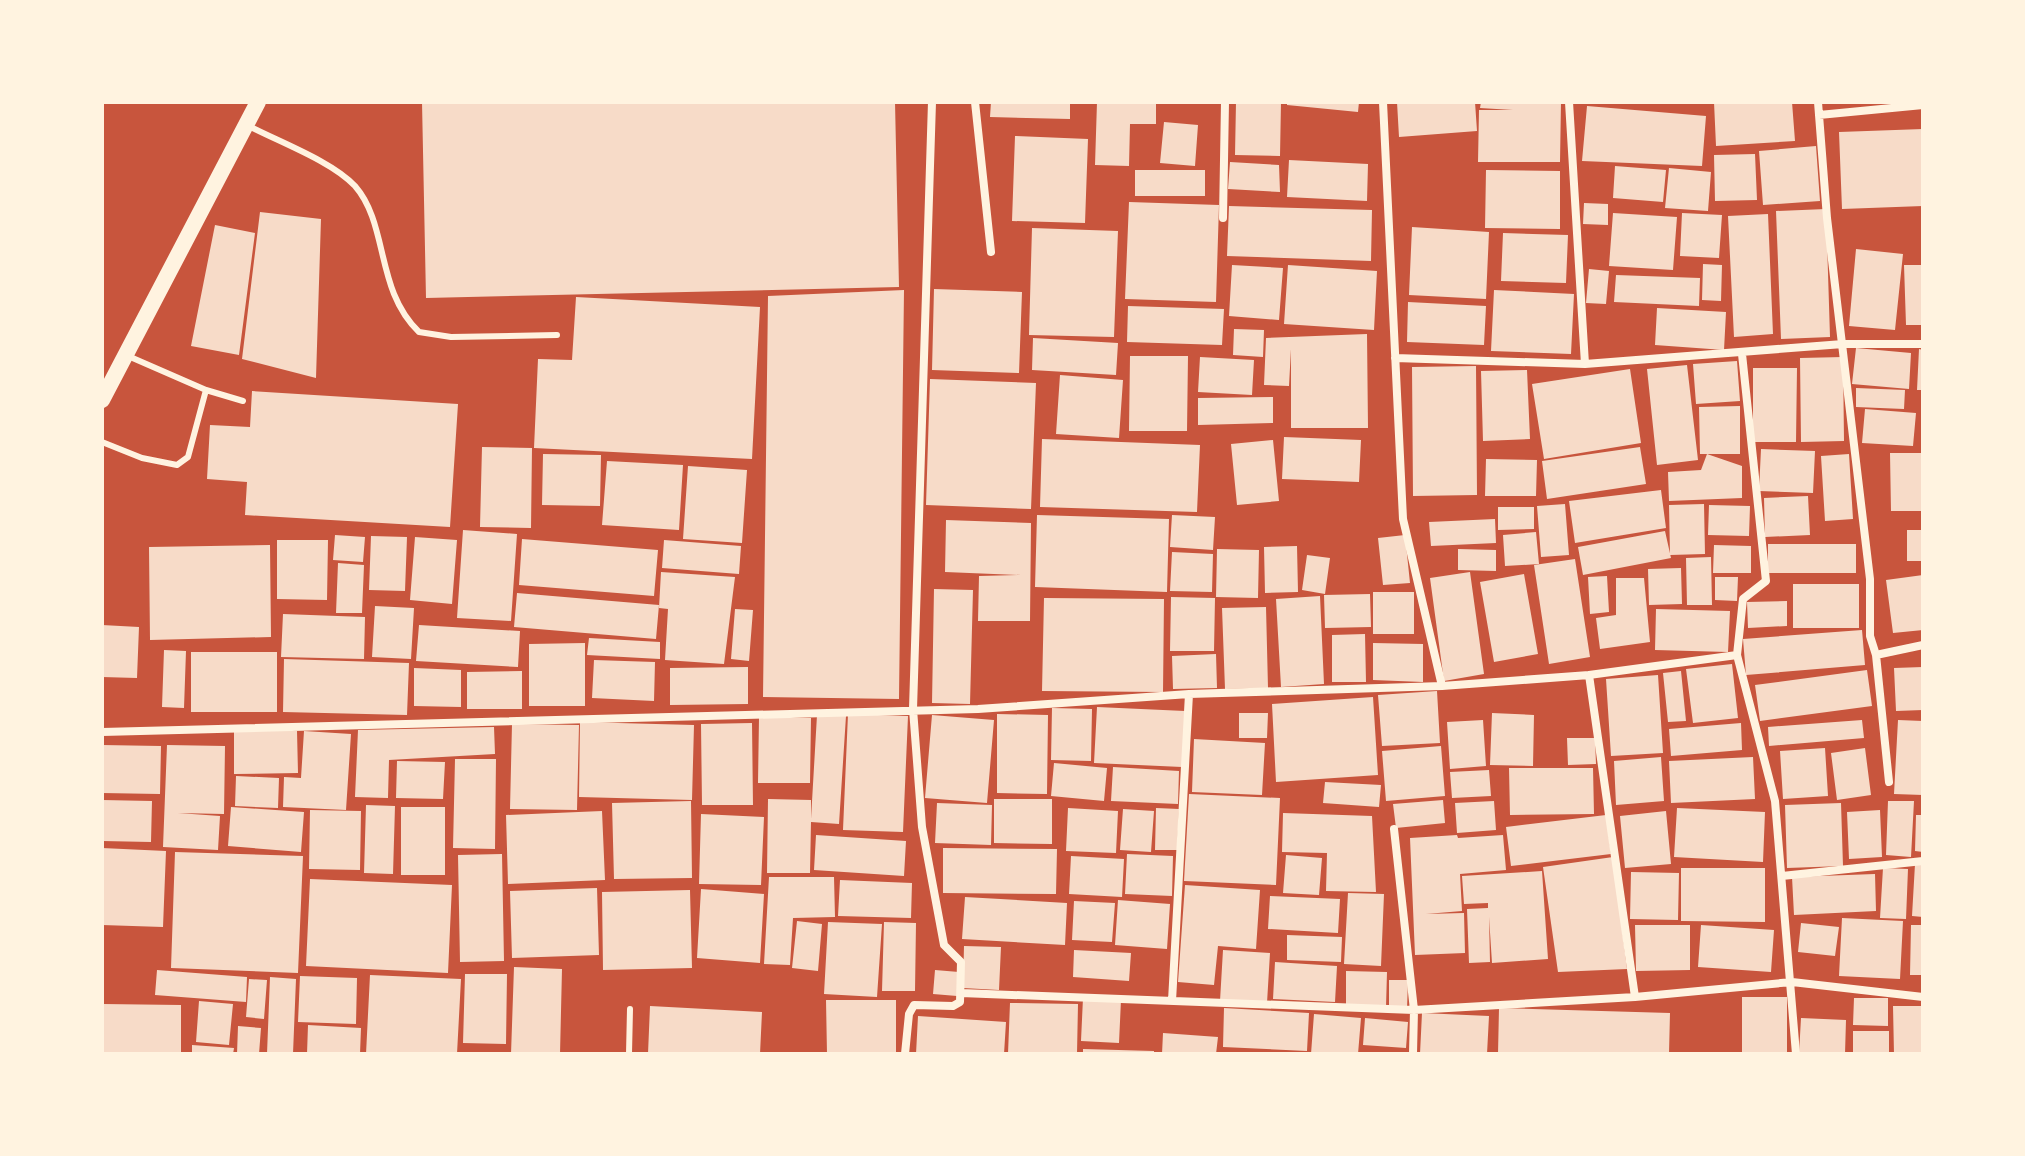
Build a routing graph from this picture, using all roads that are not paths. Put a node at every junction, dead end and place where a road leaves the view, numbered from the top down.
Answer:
1 (258, 102) edge
2 (932, 102) edge
3 (975, 102) edge
4 (1225, 102) edge
5 (1383, 102) edge
6 (1569, 102) edge
7 (1818, 102) edge
8 (1923, 105) edge
9 (1819, 115) junction
10 (246, 124) junction
11 (1223, 218) dead end
12 (991, 252) dead end
13 (557, 335) dead end
14 (1843, 344) junction
15 (1923, 344) edge
16 (124, 354) junction
17 (1742, 354) junction
18 (1395, 358) junction
19 (1585, 364) junction
20 (206, 390) junction
21 (102, 400) edge
22 (243, 401) dead end
23 (102, 442) edge
24 (1923, 645) edge
25 (1737, 655) junction
26 (1876, 655) junction
27 (1589, 675) junction
28 (1442, 686) junction
29 (1189, 694) junction
30 (913, 709) junction
31 (102, 732) edge
32 (1889, 782) dead end
33 (1394, 829) dead end
34 (1923, 861) edge
35 (1782, 876) junction
36 (1792, 982) junction
37 (961, 993) junction
38 (1635, 997) junction
39 (1923, 997) edge
40 (1172, 1001) junction
41 (630, 1009) dead end
42 (1414, 1010) junction
43 (629, 1054) edge
44 (905, 1054) edge
45 (1413, 1054) edge
46 (1796, 1054) edge

1 - 10 main road
2 - 30 street
3 - 12 street
4 - 11 street
5 - 18 street
6 - 19 street
7 - 9 street
8 - 9 street
9 - 14 street
10 - 13 lane
10 - 16 main road
14 - 15 street
14 - 17 street
14 - 26 street
16 - 20 lane
16 - 21 main road
17 - 19 street
17 - 25 street
18 - 19 street
18 - 28 street
20 - 22 lane
20 - 23 lane
24 - 26 street
25 - 27 street
25 - 35 street
26 - 32 street
27 - 28 street
27 - 38 street
28 - 29 street
29 - 30 street
29 - 40 street
30 - 31 street
30 - 37 street
33 - 42 street
34 - 35 street
35 - 36 street
36 - 38 street
36 - 39 street
36 - 46 street
37 - 40 street
37 - 44 street
38 - 42 street
40 - 42 street
41 - 43 lane
42 - 45 street

